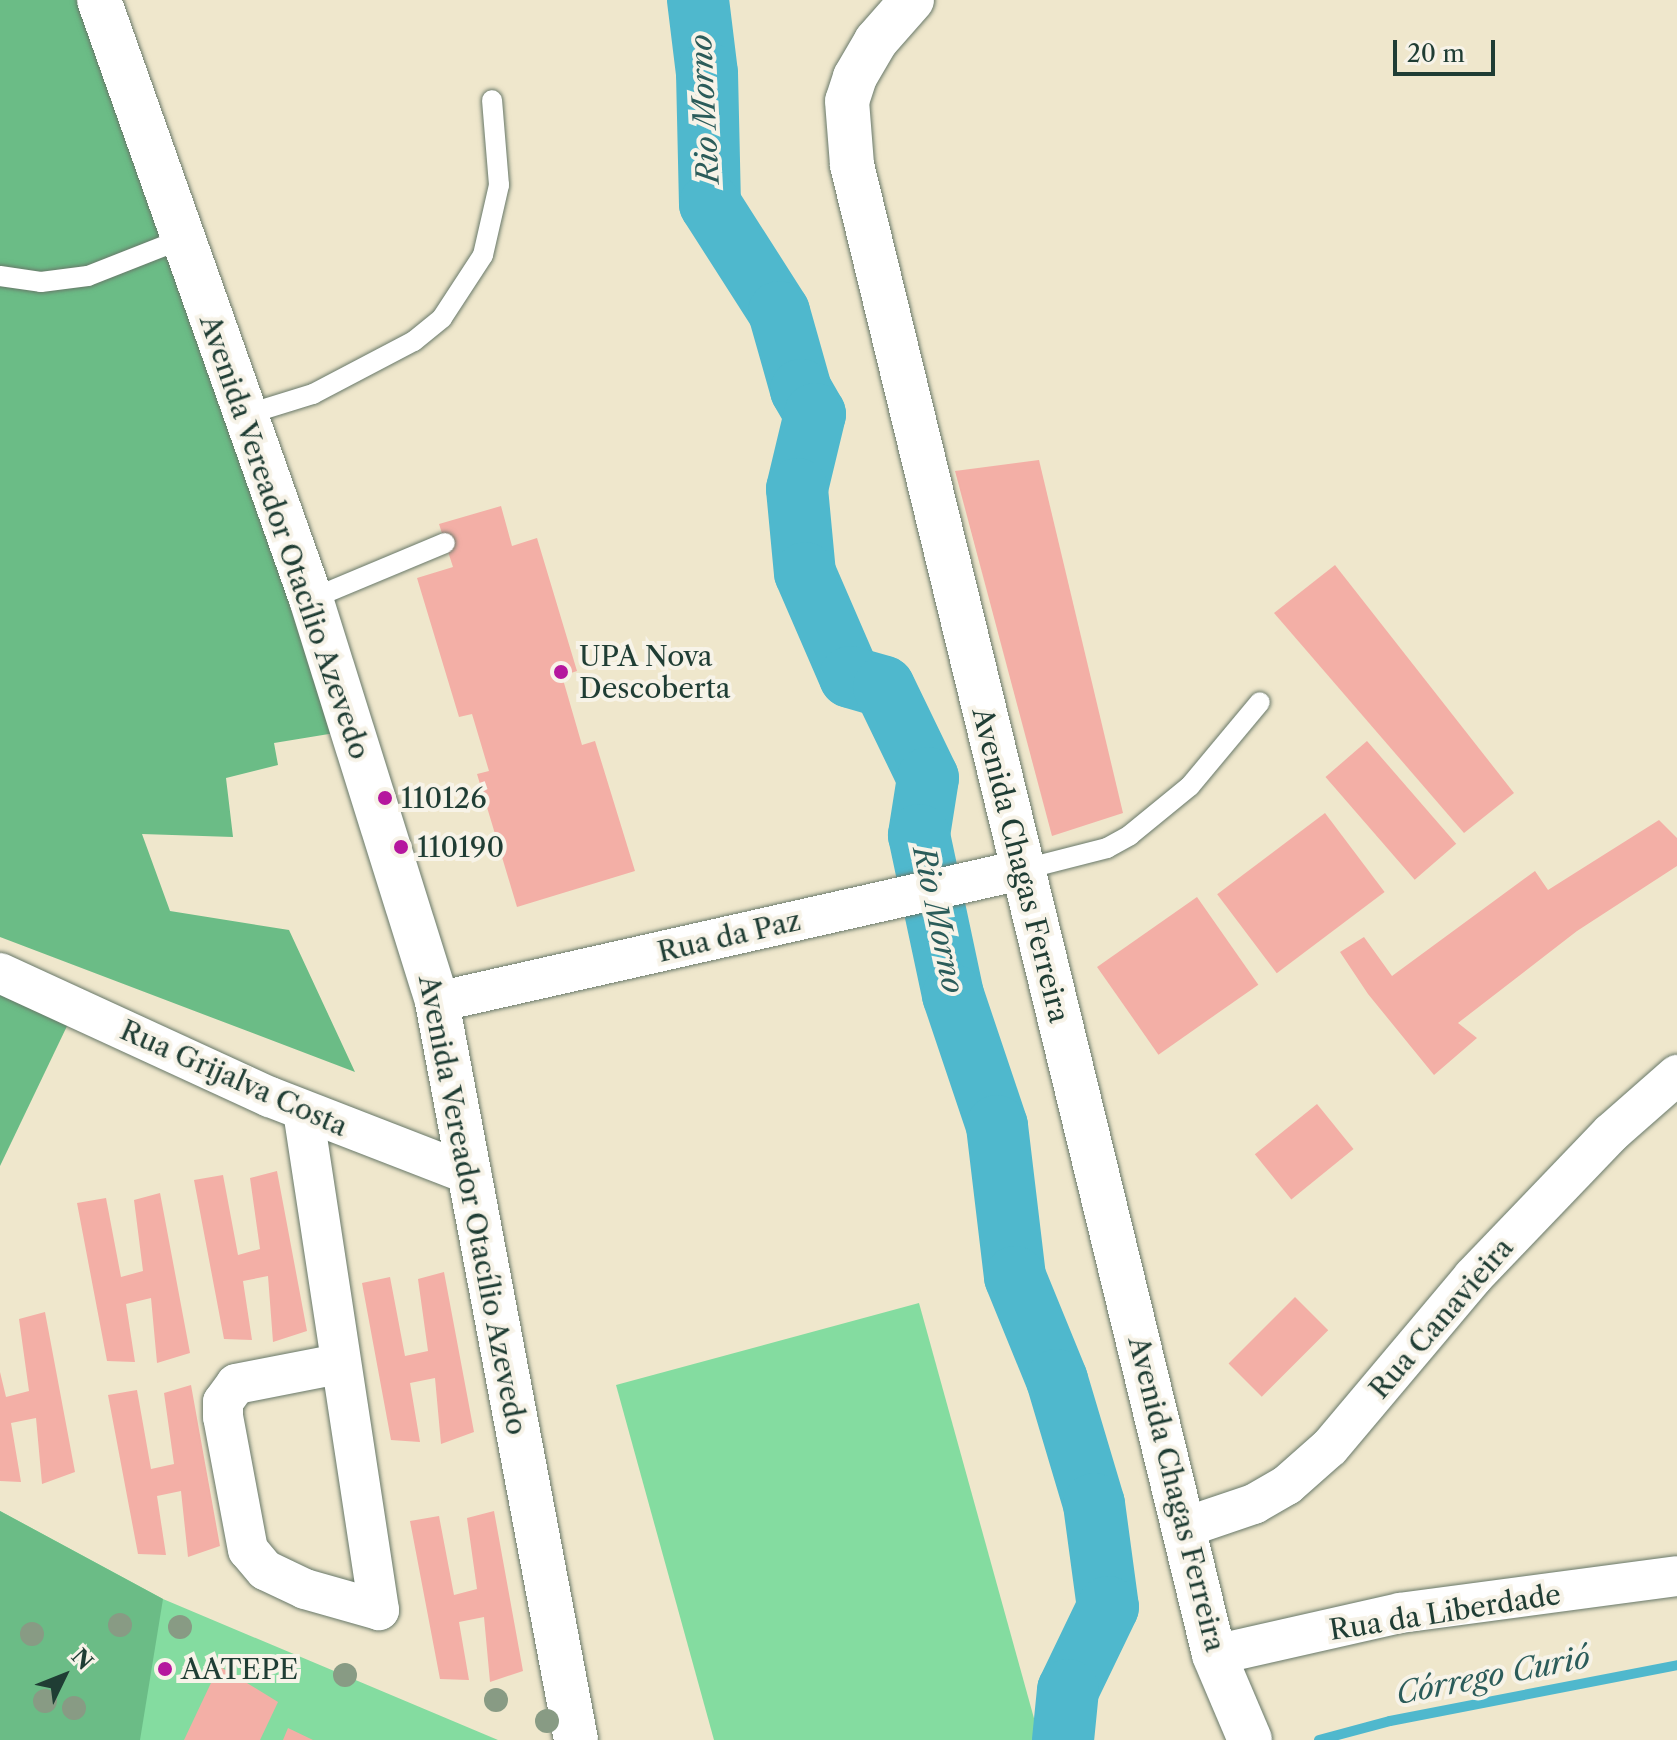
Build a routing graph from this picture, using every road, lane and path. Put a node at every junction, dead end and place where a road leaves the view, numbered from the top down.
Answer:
1 (99, 0) edge
2 (912, 0) edge
3 (492, 100) dead end
4 (182, 239) junction
5 (0, 276) edge
6 (245, 415) junction
7 (445, 543) dead end
8 (311, 599) junction
9 (1260, 702) dead end
10 (1007, 873) junction
11 (0, 973) edge
12 (437, 1002) junction
13 (1677, 1075) edge
14 (303, 1111) junction
15 (471, 1175) junction
16 (339, 1364) junction
17 (1186, 1527) junction
18 (1677, 1576) edge
19 (1214, 1655) junction
20 (576, 1740) edge
21 (1250, 1740) edge

1 - 4 main road, Avenida Vereador Otacílio Azevedo
2 - 10 main road, Avenida Chagas Ferreira
3 - 6 lane
4 - 5 lane
4 - 6 main road, Avenida Vereador Otacílio Azevedo
6 - 8 main road, Avenida Vereador Otacílio Azevedo
7 - 8 lane
8 - 12 main road, Avenida Vereador Otacílio Azevedo
9 - 10 lane
10 - 12 street, Rua da Paz
10 - 17 main road, Avenida Chagas Ferreira
11 - 14 street, Rua Grijalva Costa
12 - 15 main road, Avenida Vereador Otacílio Azevedo
13 - 17 street, Rua Canavieira
14 - 15 street, Rua Grijalva Costa
14 - 16 street
15 - 20 main road, Avenida Vereador Otacílio Azevedo
16 - 16 street
17 - 19 main road, Avenida Chagas Ferreira
18 - 19 street, Rua da Liberdade
19 - 21 main road, Avenida Chagas Ferreira

